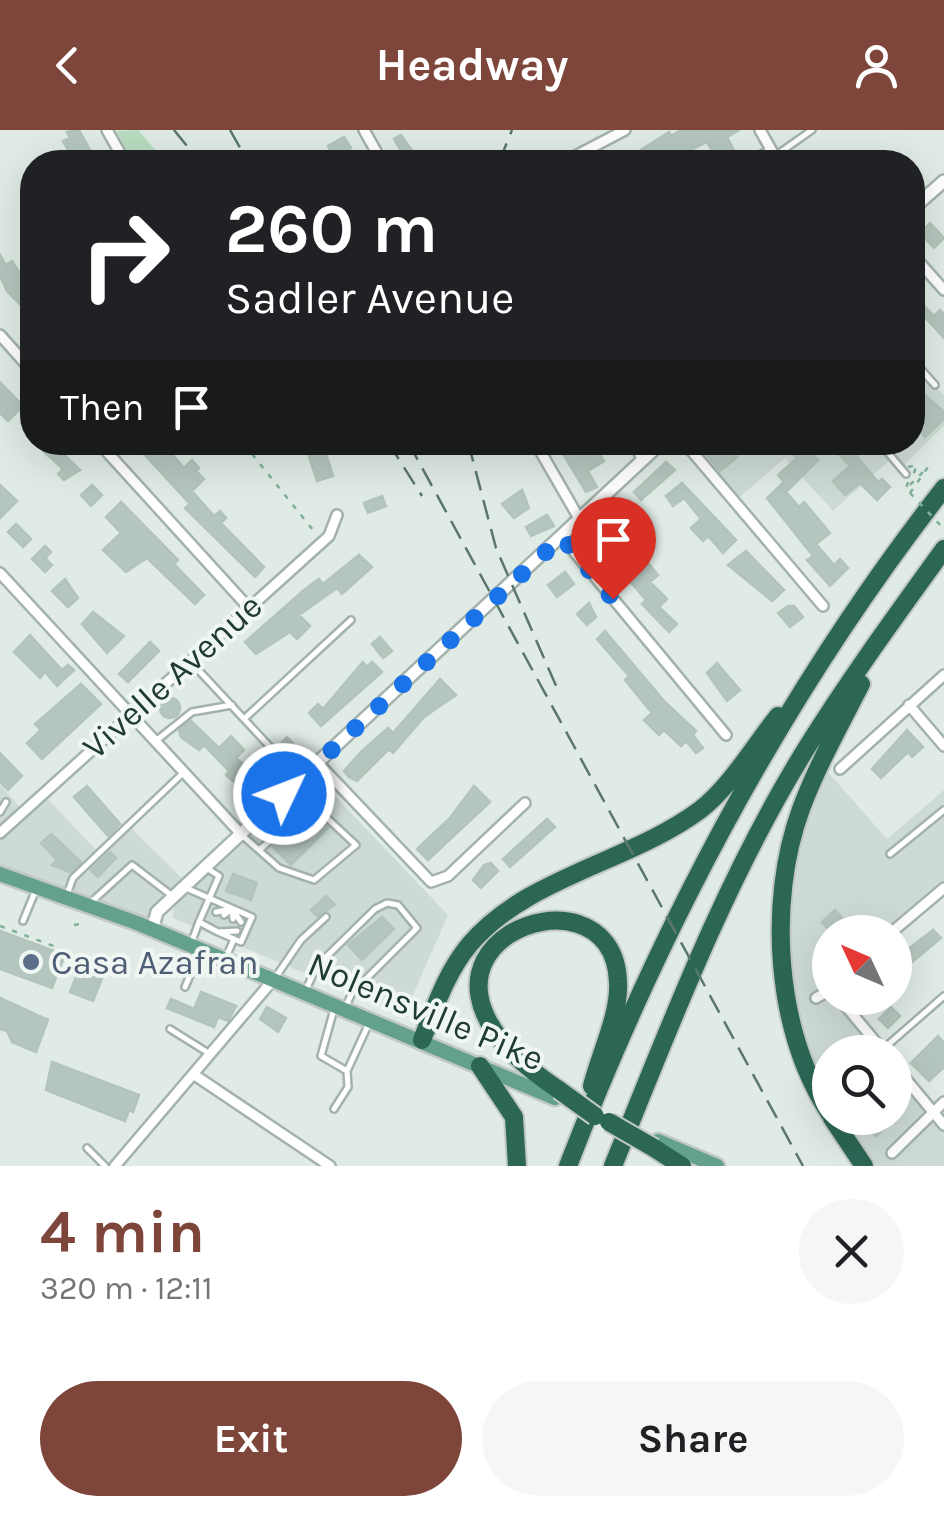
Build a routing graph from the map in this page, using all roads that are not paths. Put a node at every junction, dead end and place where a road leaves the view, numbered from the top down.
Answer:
1 (625, 130) edge
2 (812, 130) edge
3 (592, 150) edge
4 (784, 150) edge
5 (944, 181) edge
6 (925, 198) edge
7 (925, 269) edge
8 (944, 290) edge
9 (0, 335) edge
10 (20, 357) edge
11 (925, 374) edge
12 (935, 385) dead end
13 (110, 455) edge
14 (542, 455) edge
15 (638, 455) edge
16 (648, 455) edge
17 (695, 455) edge
18 (890, 455) edge
19 (641, 462) junction
20 (904, 471) road end
21 (944, 488) edge
22 (337, 515) dead end
23 (580, 520) junction
24 (562, 537) junction
25 (944, 549) edge
26 (0, 573) edge
27 (823, 606) dead end
28 (249, 608) junction
29 (896, 615) junction
30 (351, 620) dead end
31 (837, 641) junction
32 (189, 660) junction
33 (944, 674) edge
34 (232, 705) junction
35 (909, 705) junction
36 (130, 715) junction
37 (244, 718) junction
38 (726, 735) dead end
39 (155, 742) junction
40 (944, 746) edge
41 (318, 763) junction
42 (840, 769) dead end
43 (183, 773) junction
44 (300, 780) junction
45 (6, 802) dead end
46 (525, 803) dead end
47 (944, 810) edge
48 (0, 812) edge
49 (0, 834) edge
50 (241, 834) junction
51 (259, 850) junction
52 (890, 854) dead end
53 (206, 867) junction
54 (0, 874) edge
55 (185, 887) junction
56 (37, 888) junction
57 (944, 888) edge
58 (174, 897) junction
59 (66, 898) junction
60 (207, 901) junction
61 (88, 905) junction
62 (232, 909) junction
63 (216, 912) dead end
64 (912, 915) edge
65 (224, 916) dead end
66 (326, 917) dead end
67 (232, 919) dead end
68 (23, 921) dead end
69 (212, 921) dead end
70 (199, 922) junction
71 (240, 922) dead end
72 (221, 924) dead end
73 (229, 928) dead end
74 (152, 930) junction
75 (237, 930) dead end
76 (218, 932) junction
77 (234, 938) junction
78 (195, 947) junction
79 (225, 959) junction
80 (316, 967) junction
81 (273, 980) junction
82 (185, 987) dead end
83 (359, 987) junction
84 (305, 991) junction
85 (944, 996) edge
86 (341, 1006) junction
87 (853, 1015) edge
88 (371, 1018) junction
89 (170, 1030) dead end
90 (870, 1035) edge
91 (901, 1035) edge
92 (422, 1040) junction
93 (213, 1055) junction
94 (480, 1066) junction
95 (347, 1071) junction
96 (812, 1072) edge
97 (196, 1076) junction
98 (912, 1087) edge
99 (557, 1094) junction
100 (944, 1102) edge
101 (334, 1109) dead end
102 (933, 1112) junction
103 (944, 1125) edge
104 (844, 1135) edge
105 (577, 1142) junction
106 (656, 1144) junction
107 (86, 1148) dead end
108 (892, 1153) dead end
109 (105, 1166) edge
110 (115, 1166) edge
111 (330, 1166) edge
112 (516, 1166) edge
113 (568, 1166) edge
114 (612, 1166) edge
115 (682, 1166) edge
116 (717, 1166) edge
117 (864, 1166) edge

1 - 3 street
2 - 4 lane
5 - 6 street
7 - 8 street
9 - 10 street
11 - 12 lane
13 - 28 street
14 - 23 street
15 - 19 lane
16 - 19 street
17 - 27 street
18 - 20 lane
19 - 23 street
21 - 31 highway
22 - 28 street, Vivelle Avenue
23 - 24 street
24 - 38 street
24 - 41 street
25 - 29 highway
26 - 36 street
28 - 32 street, Vivelle Avenue
29 - 96 highway
29 - 114 highway
30 - 37 lane
31 - 92 highway
31 - 105 highway
32 - 34 lane
32 - 36 street, Vivelle Avenue
33 - 35 street
34 - 37 lane
34 - 39 lane
35 - 40 street
35 - 42 street
36 - 39 street
36 - 49 street, Vivelle Avenue
37 - 44 lane
39 - 43 street
41 - 44 street
41 - 46 street
43 - 50 street
43 - 59 lane
44 - 50 street
45 - 48 lane
47 - 52 lane
50 - 51 lane
50 - 53 street
51 - 51 lane
53 - 55 street
53 - 60 lane
54 - 56 main road, Nolensville Pike
55 - 58 street
55 - 60 lane
56 - 59 main road, Nolensville Pike
56 - 68 lane
57 - 64 street
58 - 61 lane
58 - 74 street
59 - 61 main road, Nolensville Pike
60 - 62 lane
60 - 70 lane
61 - 74 main road, Nolensville Pike
62 - 63 lane
62 - 65 lane
62 - 67 lane
62 - 71 lane
62 - 77 lane
66 - 81 lane
69 - 76 lane
70 - 76 lane
70 - 78 lane
72 - 76 lane
73 - 76 lane
74 - 78 main road, Nolensville Pike
75 - 76 lane
76 - 77 lane
77 - 79 lane
78 - 79 main road, Nolensville Pike
78 - 82 lane
79 - 81 main road, Nolensville Pike
80 - 83 lane
80 - 83 lane
80 - 84 lane
81 - 84 main road, Nolensville Pike
81 - 93 street
83 - 86 lane
84 - 86 main road, Nolensville Pike
85 - 91 lane
86 - 88 main road, Nolensville Pike
86 - 95 lane
87 - 90 street
88 - 92 main road, Nolensville Pike
88 - 95 lane
89 - 93 lane
92 - 94 main road, Nolensville Pike
93 - 97 street
94 - 99 main road, Nolensville Pike
94 - 112 highway
95 - 101 lane
97 - 110 street
97 - 111 street
98 - 102 street
99 - 105 highway
99 - 106 highway, bridge
100 - 102 street
102 - 103 street
102 - 108 street
104 - 117 highway
105 - 113 highway
106 - 115 highway
106 - 116 main road
107 - 109 lane

